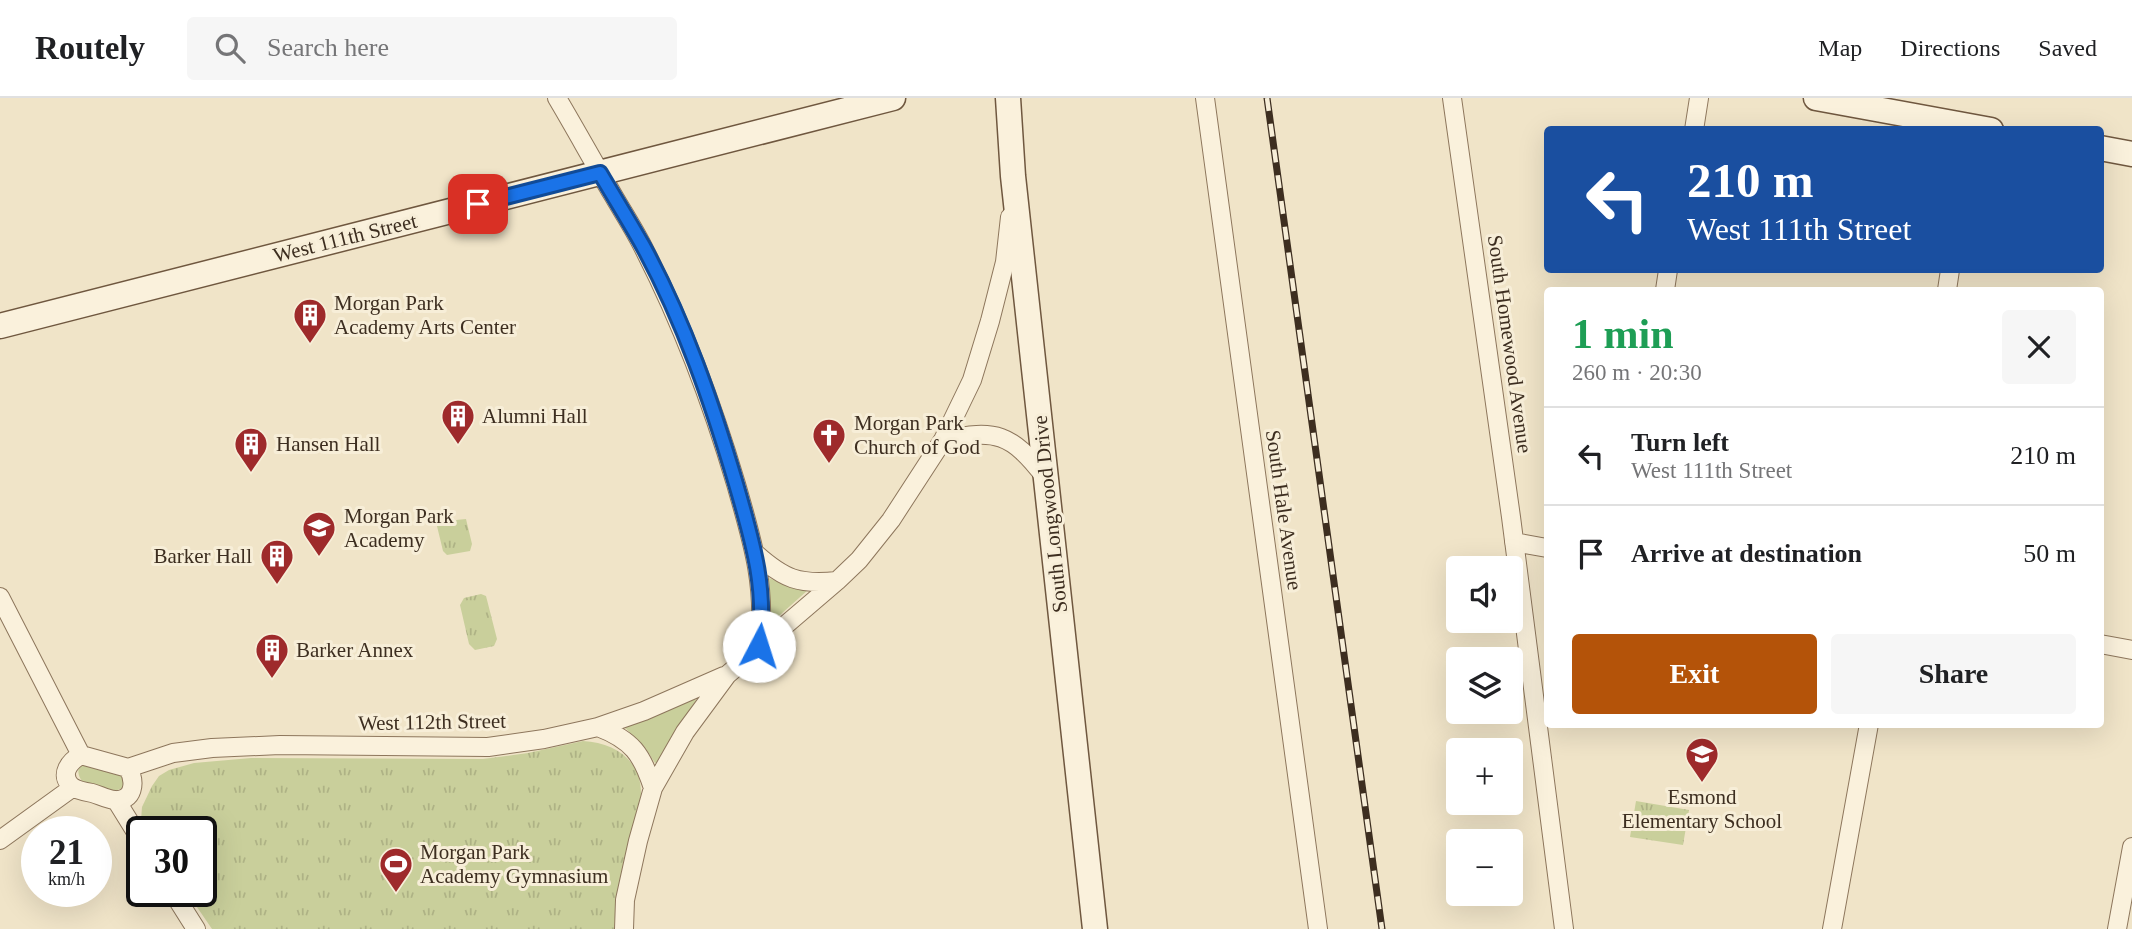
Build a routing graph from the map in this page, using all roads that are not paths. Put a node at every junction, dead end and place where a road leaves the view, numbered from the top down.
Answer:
1 (557, 98) edge
2 (893, 98) edge
3 (1008, 98) edge
4 (1205, 98) edge
5 (1452, 98) edge
6 (1699, 98) edge
7 (1816, 98) edge
8 (1695, 126) edge
9 (1965, 126) edge
10 (2104, 149) edge
11 (2132, 154) edge
12 (1013, 172) junction
13 (600, 173) junction
14 (0, 326) edge
15 (943, 440) junction
16 (1046, 478) junction
17 (1514, 542) junction
18 (1544, 547) edge
19 (756, 554) junction
20 (837, 581) junction
21 (0, 597) edge
22 (2104, 645) edge
23 (759, 646) junction
24 (2132, 650) edge
25 (727, 675) junction
26 (598, 727) junction
27 (1868, 728) edge
28 (81, 755) junction
29 (128, 768) junction
30 (72, 788) junction
31 (653, 788) junction
32 (116, 800) junction
33 (126, 816) edge
34 (0, 840) edge
35 (2132, 846) edge
36 (182, 907) edge
37 (196, 929) edge
38 (624, 929) edge
39 (1095, 929) edge
40 (1318, 929) edge
41 (1563, 929) edge
42 (1832, 929) edge
43 (2117, 929) edge

1 - 13 street
2 - 13 main road, West 111th Street
3 - 12 main road, South Longwood Drive
4 - 40 street, South Hale Avenue
5 - 17 street, South Homewood Avenue
6 - 8 street
7 - 9 main road
10 - 11 main road
12 - 15 street
12 - 16 main road, South Longwood Drive
13 - 14 main road, West 111th Street
13 - 19 street
15 - 16 street
15 - 20 street
16 - 39 main road, South Longwood Drive
17 - 18 street
17 - 41 street, South Homewood Avenue
19 - 20 street
19 - 23 street
20 - 23 street
21 - 28 street
22 - 24 street
23 - 25 street
25 - 26 street, West 112th Street
25 - 31 street
26 - 29 street, West 112th Street
26 - 31 street
27 - 42 street
28 - 29 street
28 - 30 street
29 - 32 street
30 - 32 street
30 - 34 street
31 - 38 street
32 - 33 street
35 - 43 street
36 - 37 street

